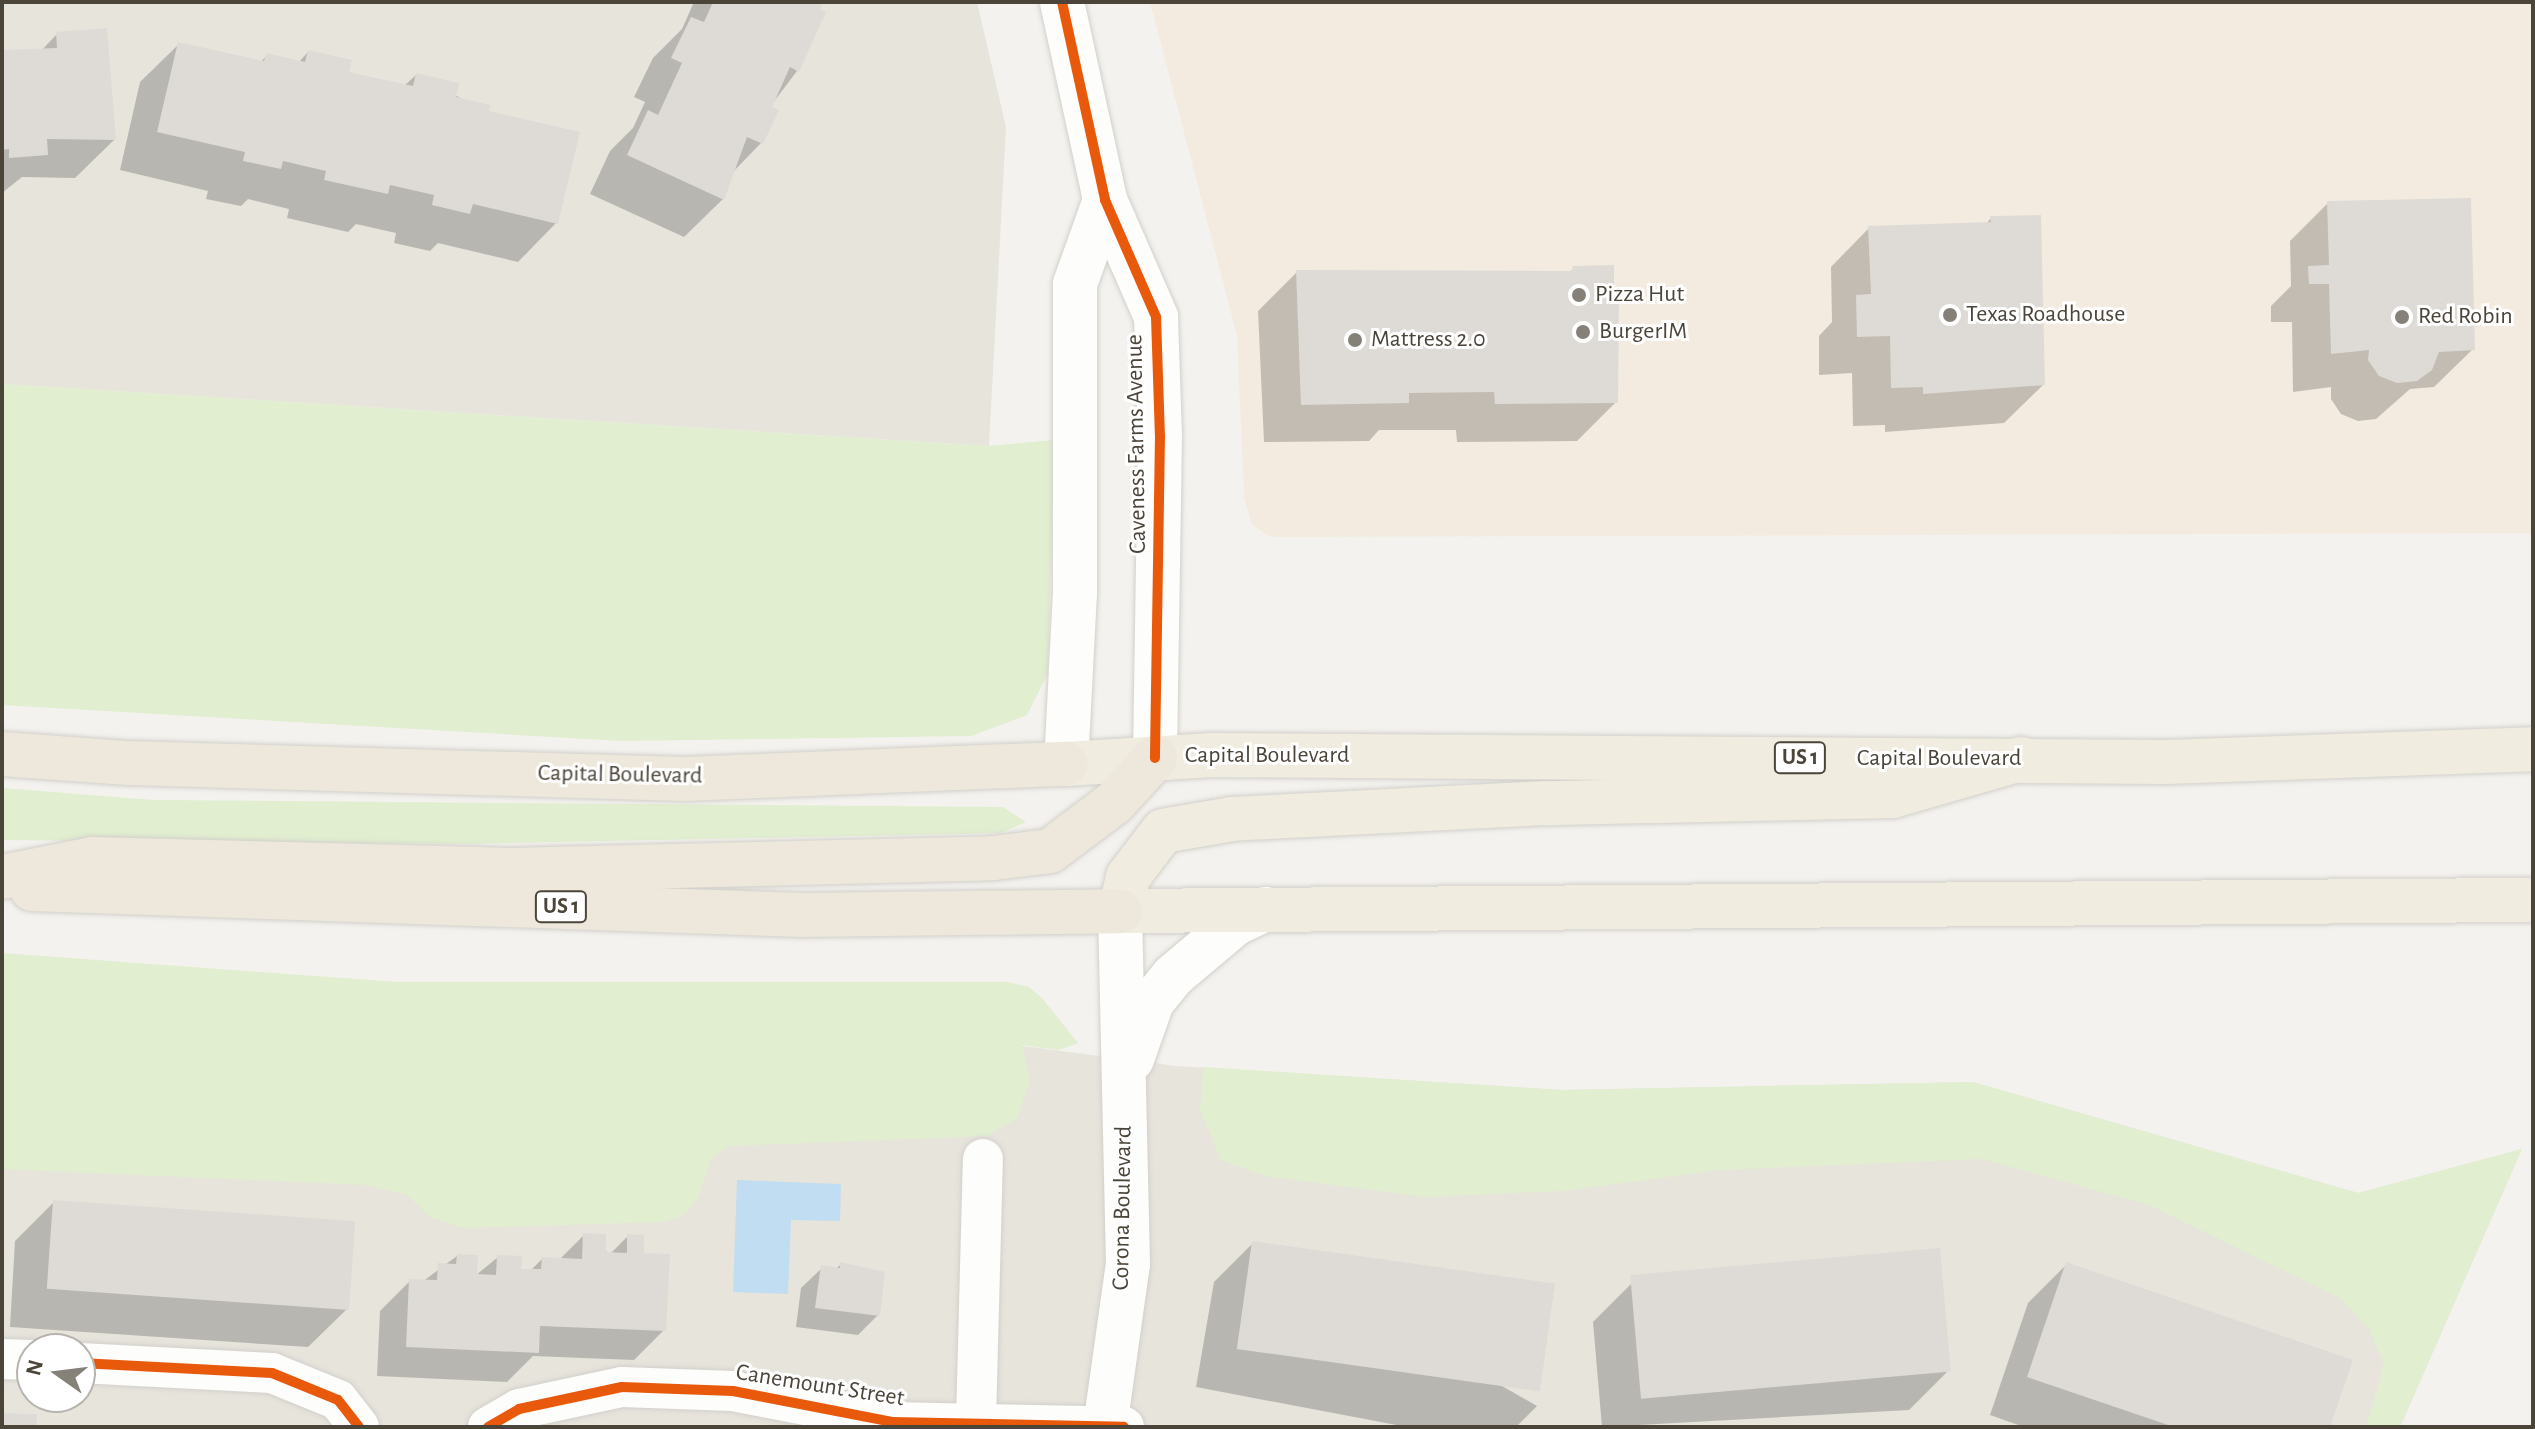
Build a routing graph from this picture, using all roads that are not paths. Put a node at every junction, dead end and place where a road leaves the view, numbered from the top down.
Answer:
1 (1062, 2) edge
2 (1105, 200) junction
3 (2533, 749) edge
4 (2, 754) edge
5 (1155, 758) junction
6 (2021, 759) junction
7 (1066, 764) junction
8 (2, 877) edge
9 (2, 888) edge
10 (2533, 900) edge
11 (1266, 909) junction
12 (1120, 911) junction
13 (1124, 1084) junction
14 (983, 1159) dead end
15 (96, 1364) edge
16 (976, 1422) junction
17 (1111, 1426) edge
18 (359, 1427) edge
19 (488, 1427) edge

1 - 2 street, Caveness Farms Avenue
2 - 5 street, Caveness Farms Avenue
2 - 7 street
3 - 6 highway, Capital Boulevard / US 1
4 - 7 highway, Capital Boulevard / US 1
5 - 6 highway, Capital Boulevard / US 1
5 - 7 highway, Capital Boulevard / US 1
5 - 8 highway
6 - 12 highway
9 - 12 highway, US 1
10 - 11 highway, US 1
11 - 12 highway, US 1
11 - 13 street, Corona Boulevard
12 - 13 street, Corona Boulevard
13 - 17 street, Corona Boulevard
14 - 16 street
15 - 18 street
16 - 17 street, Canemount Street
16 - 19 street, Canemount Street

